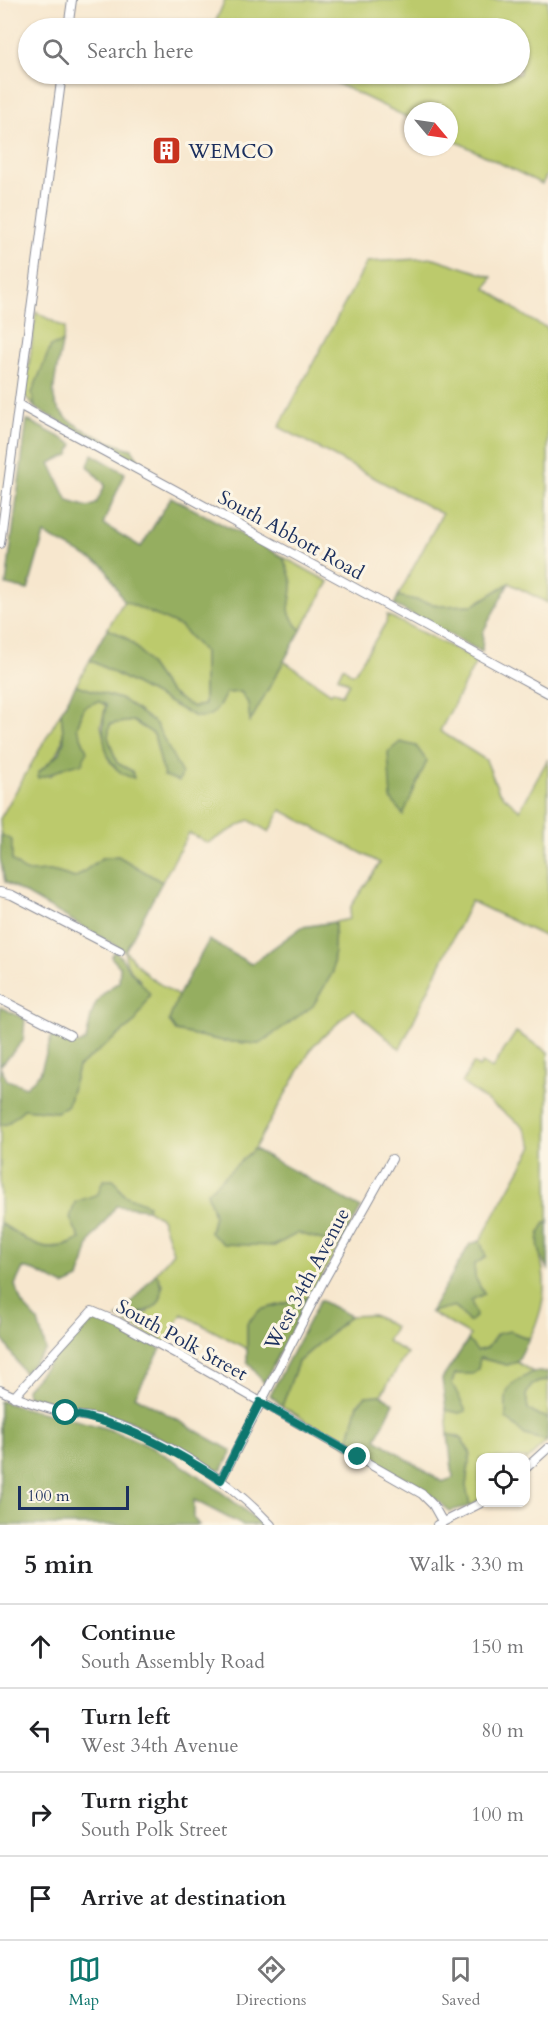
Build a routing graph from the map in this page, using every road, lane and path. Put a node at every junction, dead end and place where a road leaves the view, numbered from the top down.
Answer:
1 (72, 0) edge
2 (69, 18) edge
3 (61, 84) edge
4 (18, 405) junction
5 (0, 544) edge
6 (548, 693) edge
7 (0, 892) edge
8 (120, 951) dead end
9 (0, 999) edge
10 (70, 1035) dead end
11 (392, 1159) dead end
12 (0, 1390) edge
13 (14, 1397) junction
14 (260, 1402) junction
15 (548, 1448) edge
16 (530, 1464) edge
17 (221, 1480) junction
18 (476, 1507) edge
19 (439, 1523) edge
20 (271, 1525) edge

1 - 2 street
3 - 4 street
4 - 5 street
4 - 6 street, South Abbott Road
7 - 8 street
9 - 10 street
11 - 14 street, West 34th Avenue
12 - 13 street
13 - 14 street, South Polk Street
13 - 17 street
14 - 17 street, West 34th Avenue
14 - 19 street, South Polk Street
15 - 16 street
17 - 20 street
18 - 19 street

